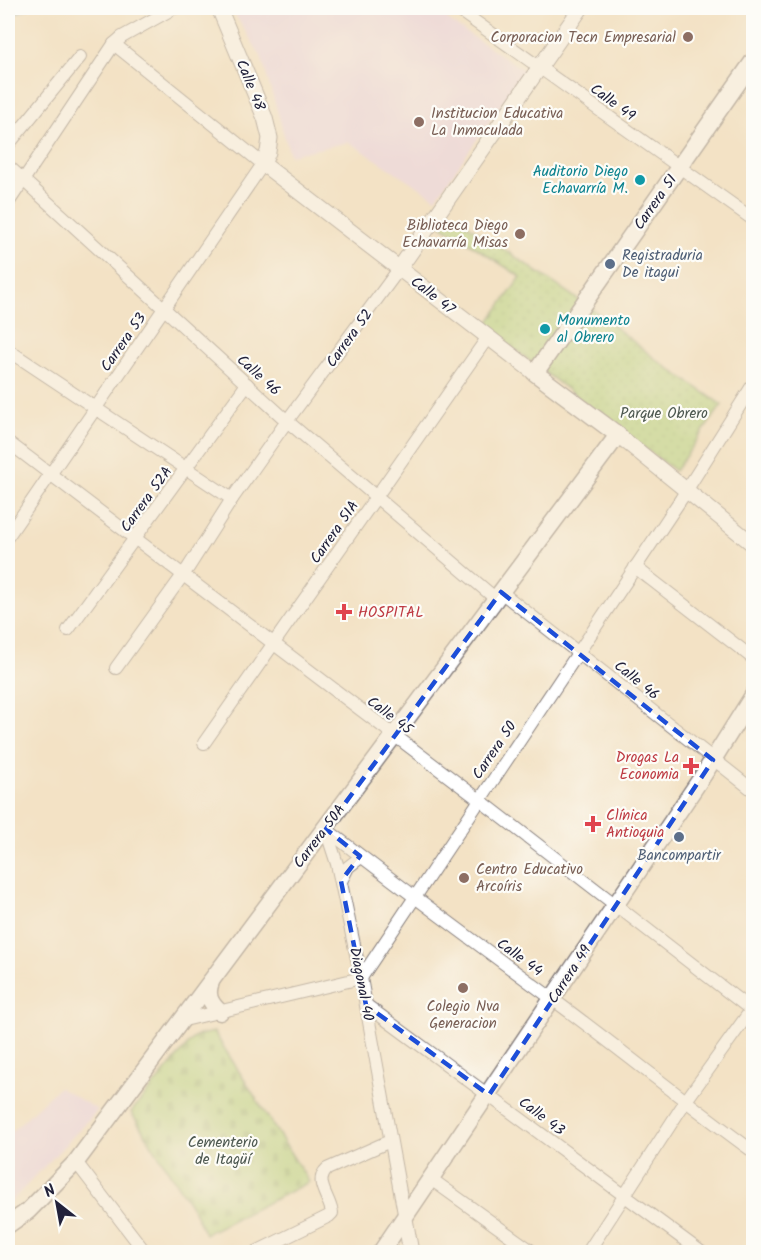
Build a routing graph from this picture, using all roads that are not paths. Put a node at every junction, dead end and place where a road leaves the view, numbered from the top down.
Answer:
1 (174, 8) edge
2 (219, 8) edge
3 (456, 8) edge
4 (581, 8) edge
5 (114, 44) junction
6 (80, 57) dead end
7 (753, 60) edge
8 (541, 69) junction
9 (8, 145) edge
10 (262, 164) junction
11 (8, 166) edge
12 (679, 168) junction
13 (23, 180) junction
14 (8, 203) edge
15 (753, 220) edge
16 (399, 269) junction
17 (164, 309) junction
18 (488, 337) junction
19 (8, 351) edge
20 (535, 373) junction
21 (247, 384) junction
22 (752, 389) edge
23 (95, 409) junction
24 (288, 421) junction
25 (618, 435) junction
26 (8, 442) edge
27 (185, 470) junction
28 (50, 475) junction
29 (687, 490) junction
30 (377, 496) junction
31 (232, 499) junction
32 (8, 536) edge
33 (134, 540) junction
34 (753, 545) edge
35 (635, 567) junction
36 (182, 576) junction
37 (498, 596) junction
38 (68, 630) dead end
39 (273, 644) junction
40 (578, 652) junction
41 (753, 659) edge
42 (116, 668) dead end
43 (753, 694) edge
44 (394, 736) junction
45 (204, 743) dead end
46 (713, 760) junction
47 (753, 791) edge
48 (479, 800) junction
49 (326, 829) junction
50 (362, 857) junction
51 (341, 881) junction
52 (414, 898) junction
53 (614, 905) junction
54 (362, 978) junction
55 (212, 981) junction
56 (553, 999) junction
57 (366, 1005) junction
58 (752, 1009) edge
59 (220, 1012) junction
60 (180, 1021) junction
61 (489, 1095) junction
62 (685, 1102) junction
63 (390, 1141) junction
64 (753, 1152) edge
65 (76, 1162) junction
66 (431, 1179) junction
67 (623, 1195) junction
68 (405, 1219) junction
69 (8, 1225) edge
70 (145, 1252) edge
71 (256, 1252) edge
72 (381, 1252) edge
73 (411, 1252) edge
74 (533, 1252) edge
75 (588, 1252) edge
76 (701, 1252) edge

1 - 5 street
2 - 10 street, Calle 48
3 - 8 street, Calle 49
4 - 8 street, Carrera 52
5 - 10 street, Calle 47
5 - 13 street
6 - 9 street
7 - 12 main road, Carrera 51
8 - 12 street, Calle 49
8 - 16 street, Carrera 52
10 - 16 street, Calle 47
10 - 17 street, Carrera 53
11 - 13 street, Calle 46
12 - 15 street, Calle 49
12 - 20 main road, Carrera 51
13 - 14 street
13 - 17 street, Calle 46
16 - 18 street, Calle 47
16 - 24 street, Carrera 52
17 - 21 street, Calle 46
17 - 23 street, Carrera 53
18 - 20 street, Calle 47
18 - 30 street, Carrera 51A
19 - 23 street
20 - 25 main road, Calle 47
21 - 24 street, Calle 46
21 - 27 street, Carrera 52A
22 - 29 street, Carrera 50
23 - 27 street
23 - 28 street, Carrera 53
24 - 30 street, Calle 46
24 - 31 street, Carrera 52
25 - 29 street, Calle 47
25 - 37 main road, Carrera 50A
26 - 28 street, Calle 45
27 - 31 street
27 - 33 street, Carrera 52A
28 - 32 street, Carrera 53
28 - 33 street, Calle 45
29 - 34 street, Calle 47
29 - 35 street, Carrera 50
30 - 37 street, Calle 46
30 - 39 street, Carrera 51A
31 - 36 street, Carrera 52
33 - 36 street, Calle 45
33 - 38 street, Carrera 52A
35 - 40 street, Carrera 50
35 - 41 street
36 - 39 street, Calle 45
36 - 42 street, Carrera 52
37 - 40 street, Calle 46
37 - 44 main road, Carrera 50A
39 - 44 street, Calle 45
39 - 45 street, Carrera 51A
40 - 46 street, Calle 46
40 - 48 street, Carrera 50
43 - 46 main road, Carrera 49
44 - 48 street, Calle 45
44 - 49 main road, Carrera 50A
46 - 47 street, Calle 46
46 - 53 main road, Carrera 49
48 - 52 street, Carrera 50
48 - 53 street, Calle 45
49 - 50 street, Calle 44
49 - 51 street, Diagonal 40
49 - 55 main road, Carrera 50A
50 - 51 street
50 - 52 street, Calle 44
51 - 54 street, Diagonal 40
52 - 54 street, Carrera 50
52 - 56 street, Calle 44
53 - 56 main road, Carrera 49
53 - 58 street, Calle 45
54 - 57 street, Diagonal 40
54 - 59 street
55 - 59 main road
55 - 60 main road, Carrera 50A
56 - 61 main road, Carrera 49
56 - 62 street, Calle 44
57 - 61 street, Calle 43
57 - 63 street, Diagonal 40
58 - 62 street
59 - 60 street
60 - 65 main road, Carrera 50A
61 - 66 main road, Carrera 49
61 - 67 street, Calle 43
62 - 64 street, Calle 44
62 - 67 street
63 - 68 street, Diagonal 40
63 - 71 street
65 - 69 main road, Carrera 50A
65 - 70 street
66 - 68 main road, Carrera 49
66 - 74 street
67 - 75 street
67 - 76 street, Calle 43
68 - 72 main road, Carrera 49
68 - 73 street, Diagonal 40

